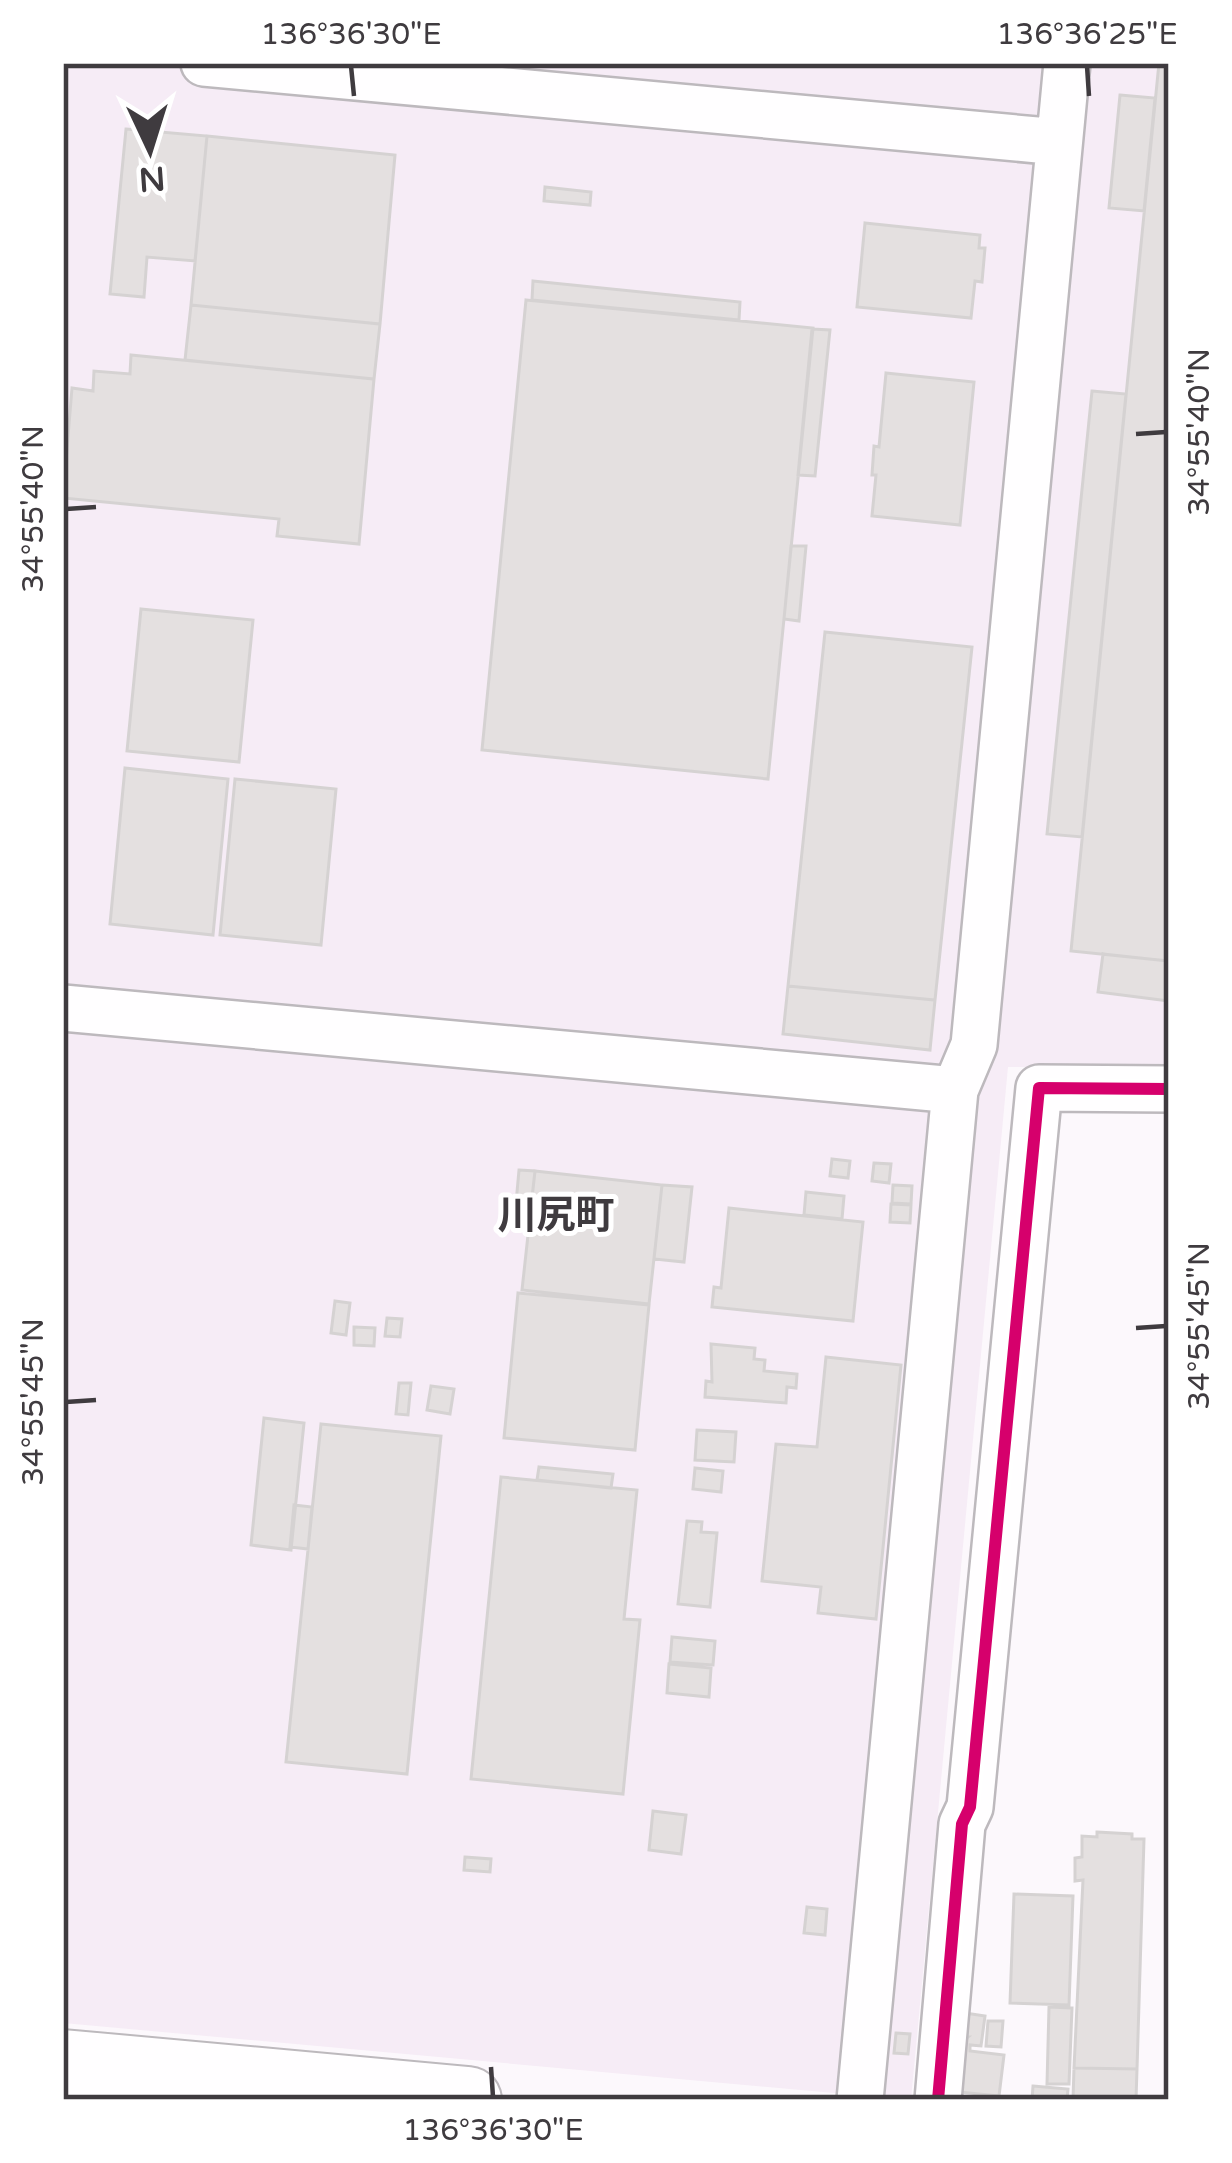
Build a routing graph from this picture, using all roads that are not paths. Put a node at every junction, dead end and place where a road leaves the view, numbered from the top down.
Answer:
1 (204, 63) edge
2 (1066, 63) edge
3 (1059, 142) junction
4 (63, 1008) edge
5 (956, 1090) junction
6 (1169, 1090) edge
7 (63, 2063) edge
8 (468, 2100) edge
9 (860, 2100) edge
10 (938, 2100) edge

1 - 3 street
2 - 3 street
3 - 5 street
4 - 5 street
5 - 9 street
6 - 10 street
7 - 8 highway

